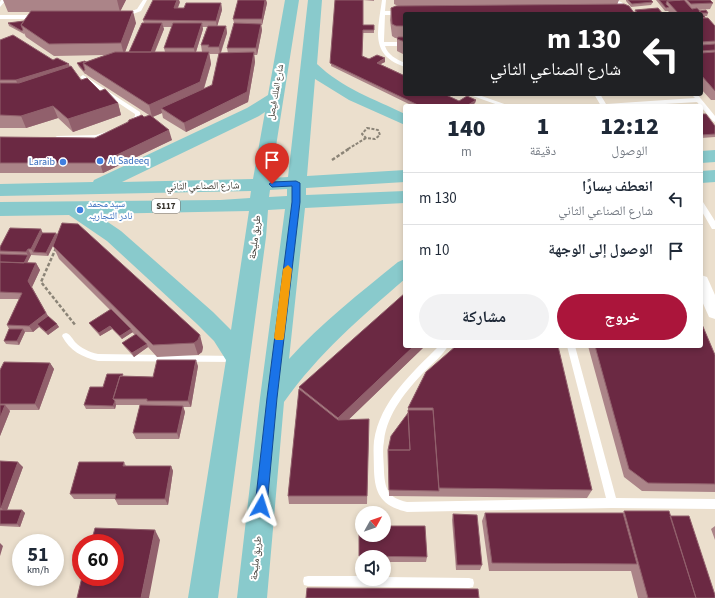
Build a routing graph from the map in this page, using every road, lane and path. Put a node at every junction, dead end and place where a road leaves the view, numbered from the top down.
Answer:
1 (4, 0) edge
2 (146, 0) edge
3 (292, 0) edge
4 (315, 0) edge
5 (384, 0) edge
6 (614, 0) edge
7 (0, 5) edge
8 (629, 12) edge
9 (383, 13) junction
10 (403, 13) edge
11 (0, 17) edge
12 (48, 17) edge
13 (119, 17) edge
14 (382, 44) junction
15 (403, 44) edge
16 (403, 64) edge
17 (309, 65) junction
18 (83, 77) edge
19 (476, 96) edge
20 (696, 96) edge
21 (275, 98) junction
22 (699, 100) junction
23 (501, 104) edge
24 (636, 104) edge
25 (702, 104) edge
26 (703, 105) edge
27 (403, 119) edge
28 (715, 120) edge
29 (52, 138) edge
30 (366, 138) junction
31 (715, 156) edge
32 (703, 157) edge
33 (332, 160) dead end
34 (403, 176) edge
35 (715, 176) edge
36 (703, 177) edge
37 (93, 188) junction
38 (0, 190) edge
39 (296, 193) junction
40 (260, 195) junction
41 (403, 197) edge
42 (703, 207) edge
43 (73, 208) junction
44 (0, 209) edge
45 (715, 226) edge
46 (59, 241) edge
47 (403, 269) edge
48 (703, 285) edge
49 (713, 304) edge
50 (66, 336) joint
51 (442, 348) edge
52 (572, 348) edge
53 (238, 359) junction
54 (272, 398) junction
55 (612, 502) junction
56 (715, 504) edge
57 (308, 581) dead end
58 (469, 583) dead end
59 (203, 598) edge
60 (252, 598) edge

1 - 7 lane
2 - 13 lane
3 - 21 main road, شارع الملك فيصل
4 - 17 main road
5 - 9 lane
6 - 8 lane
9 - 10 lane
9 - 14 lane
11 - 12 lane
14 - 15 lane
14 - 16 lane
17 - 27 main road
17 - 39 main road
18 - 29 lane
19 - 23 lane
20 - 22 lane
21 - 37 main road
21 - 40 main road, شارع الملك فيصل
22 - 24 lane
22 - 25 lane
26 - 28 lane
30 - 30 path
30 - 33 path
31 - 32 main road
34 - 39 main road, شارع الصناعي الثاني / S117
35 - 36 main road
37 - 38 main road, شارع الصناعي الثاني / S117
37 - 40 main road, شارع الصناعي الثاني / S117
39 - 40 main road, شارع الصناعي الثاني / S117
39 - 41 main road, شارع الصناعي الثاني / S117
39 - 54 main road, طريق مليحة
40 - 43 main road, شارع الصناعي الثاني / S117
40 - 53 main road, طريق مليحة
42 - 45 lane
43 - 44 main road, شارع الصناعي الثاني / S117
43 - 53 main road
46 - 50 path
47 - 54 main road
48 - 49 street
50 - 53 lane
51 - 55 lane
52 - 55 lane
53 - 59 main road, طريق مليحة
54 - 60 main road, طريق مليحة
55 - 56 lane
57 - 58 lane

